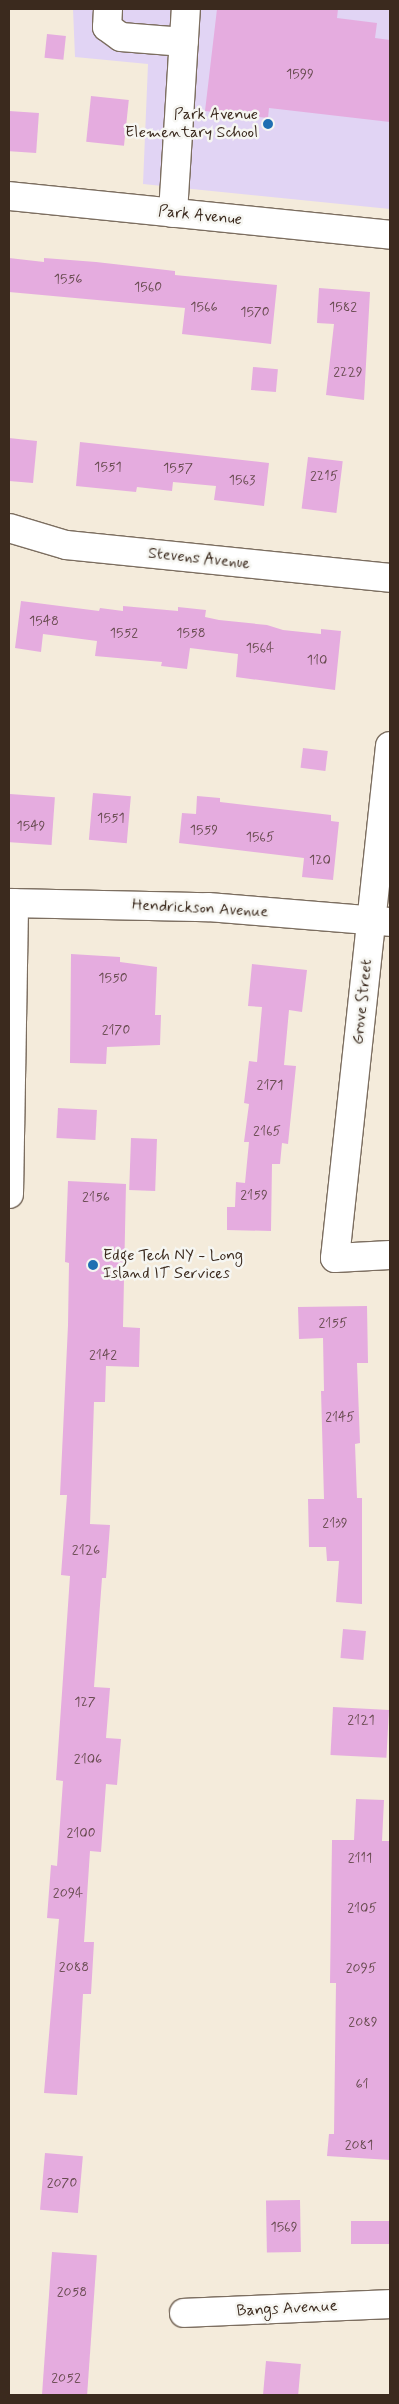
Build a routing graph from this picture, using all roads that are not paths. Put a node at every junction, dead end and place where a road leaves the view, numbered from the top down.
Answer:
1 (108, 9) edge
2 (186, 9) edge
3 (184, 42) junction
4 (9, 196) edge
5 (173, 213) junction
6 (390, 235) edge
7 (9, 528) edge
8 (390, 578) edge
9 (390, 746) edge
10 (11, 903) edge
11 (381, 921) edge
12 (9, 1194) edge
13 (390, 1255) edge
14 (390, 2304) edge
15 (184, 2313) dead end

1 - 3 street
2 - 3 street
3 - 5 street
4 - 5 street, Park Avenue
5 - 6 street, Park Avenue
7 - 8 street, Stevens Avenue
9 - 11 street, Grove Street
10 - 11 street, Hendrickson Avenue
10 - 12 street
11 - 13 street, Grove Street
14 - 15 street, Bangs Avenue

